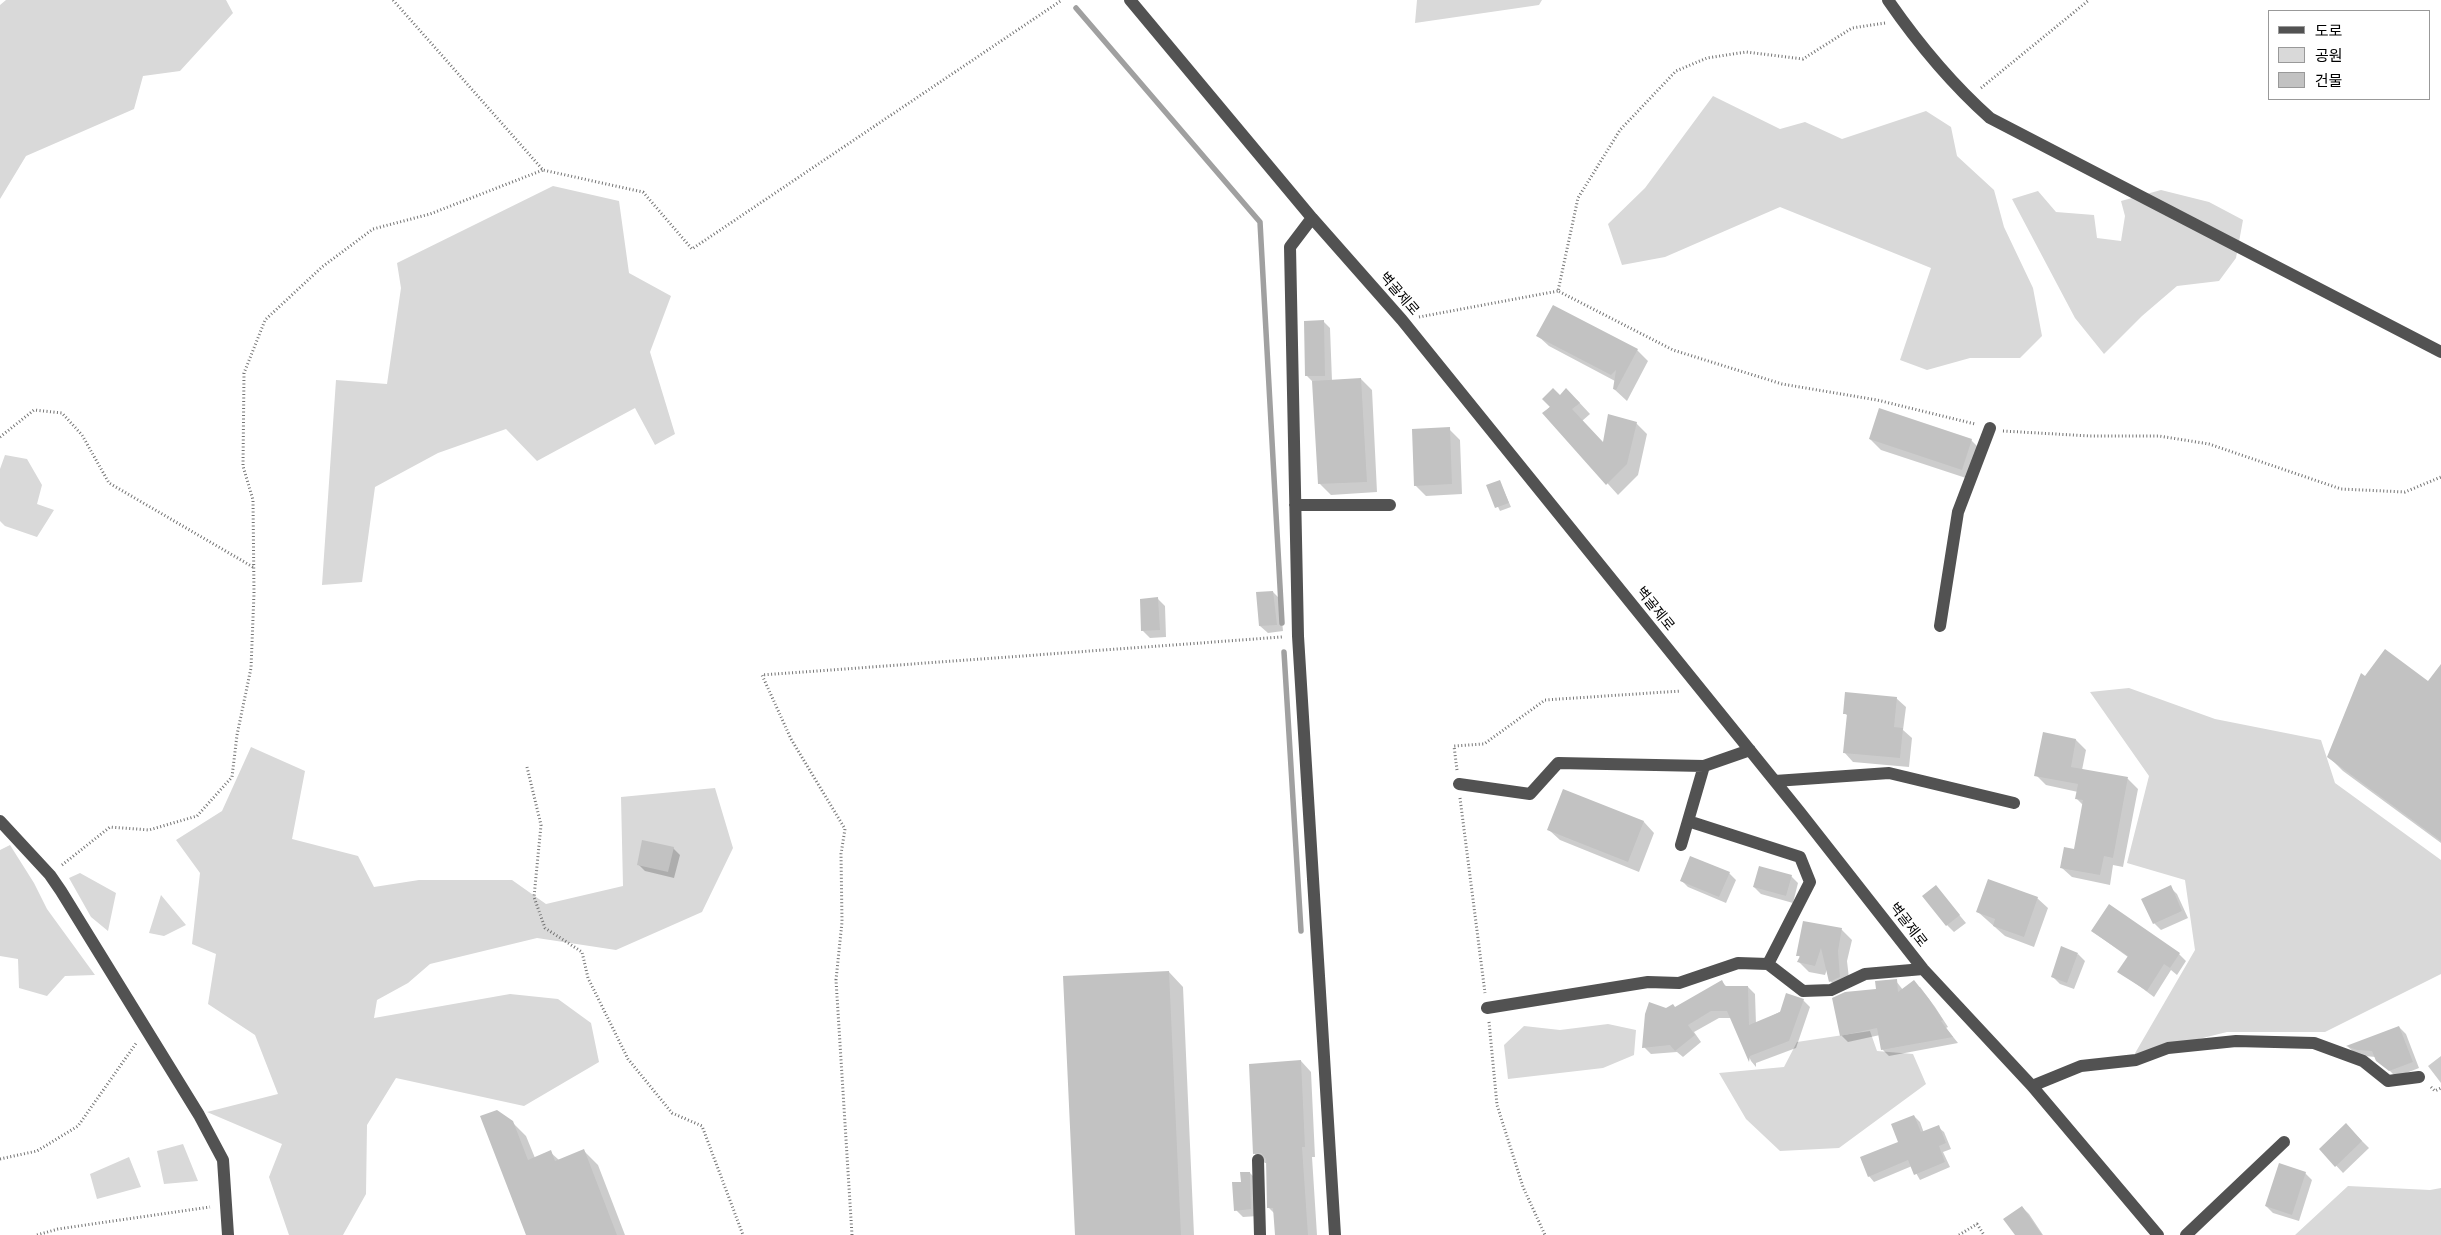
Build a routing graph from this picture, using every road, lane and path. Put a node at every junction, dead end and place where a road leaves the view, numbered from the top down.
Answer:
1 (393, 0) edge
2 (1062, 0) edge
3 (1130, 0) edge
4 (1888, 0) edge
5 (2089, 0) edge
6 (1902, 20) junction
7 (1968, 99) junction
8 (543, 170) junction
9 (1312, 218) junction
10 (1558, 290) junction
11 (1402, 320) junction
12 (2441, 352) edge
13 (1990, 428) junction
14 (0, 436) edge
15 (2441, 477) edge
16 (1390, 504) dead end
17 (1295, 505) junction
18 (254, 568) junction
19 (1940, 626) dead end
20 (1298, 636) junction
21 (1702, 690) junction
22 (1750, 750) junction
23 (1704, 766) junction
24 (527, 767) dead end
25 (1775, 781) junction
26 (1459, 784) junction
27 (2014, 803) dead end
28 (0, 821) edge
29 (1688, 821) junction
30 (1681, 845) dead end
31 (50, 875) junction
32 (1768, 964) junction
33 (1923, 969) junction
34 (1487, 1008) junction
35 (146, 1029) junction
36 (2419, 1077) dead end
37 (2032, 1086) junction
38 (2284, 1142) dead end
39 (0, 1159) edge
40 (1258, 1160) dead end
41 (226, 1205) junction
42 (37, 1235) edge
43 (228, 1235) edge
44 (742, 1235) edge
45 (852, 1235) edge
46 (1260, 1235) edge
47 (1335, 1235) edge
48 (1545, 1235) edge
49 (1959, 1235) edge
50 (1984, 1235) edge
51 (2158, 1235) edge
52 (2186, 1235) edge

1 - 8 path
2 - 8 path
3 - 9 street, 벽골제로
4 - 6 street
5 - 7 path
6 - 7 street
6 - 10 path
7 - 12 street
8 - 18 path
9 - 11 street, 벽골제로
9 - 17 street
10 - 11 path
10 - 13 path
11 - 21 street, 벽골제로
13 - 15 path
13 - 19 street
14 - 18 path
16 - 17 street
17 - 20 street
18 - 31 path
20 - 45 path
20 - 47 street
21 - 22 street, 벽골제로
21 - 26 path
22 - 23 street
22 - 25 street, 벽골제로
23 - 26 street
23 - 29 street
24 - 44 path
25 - 27 street
25 - 33 street, 벽골제로
26 - 34 path
28 - 31 street
29 - 30 street
29 - 32 street
31 - 35 street
32 - 33 street
32 - 34 street
33 - 37 street, 벽골제로
34 - 48 path
35 - 39 path
35 - 41 street
36 - 37 street
37 - 51 street, 벽골제로
38 - 52 street
40 - 46 street
41 - 42 path
41 - 43 street
49 - 50 path

